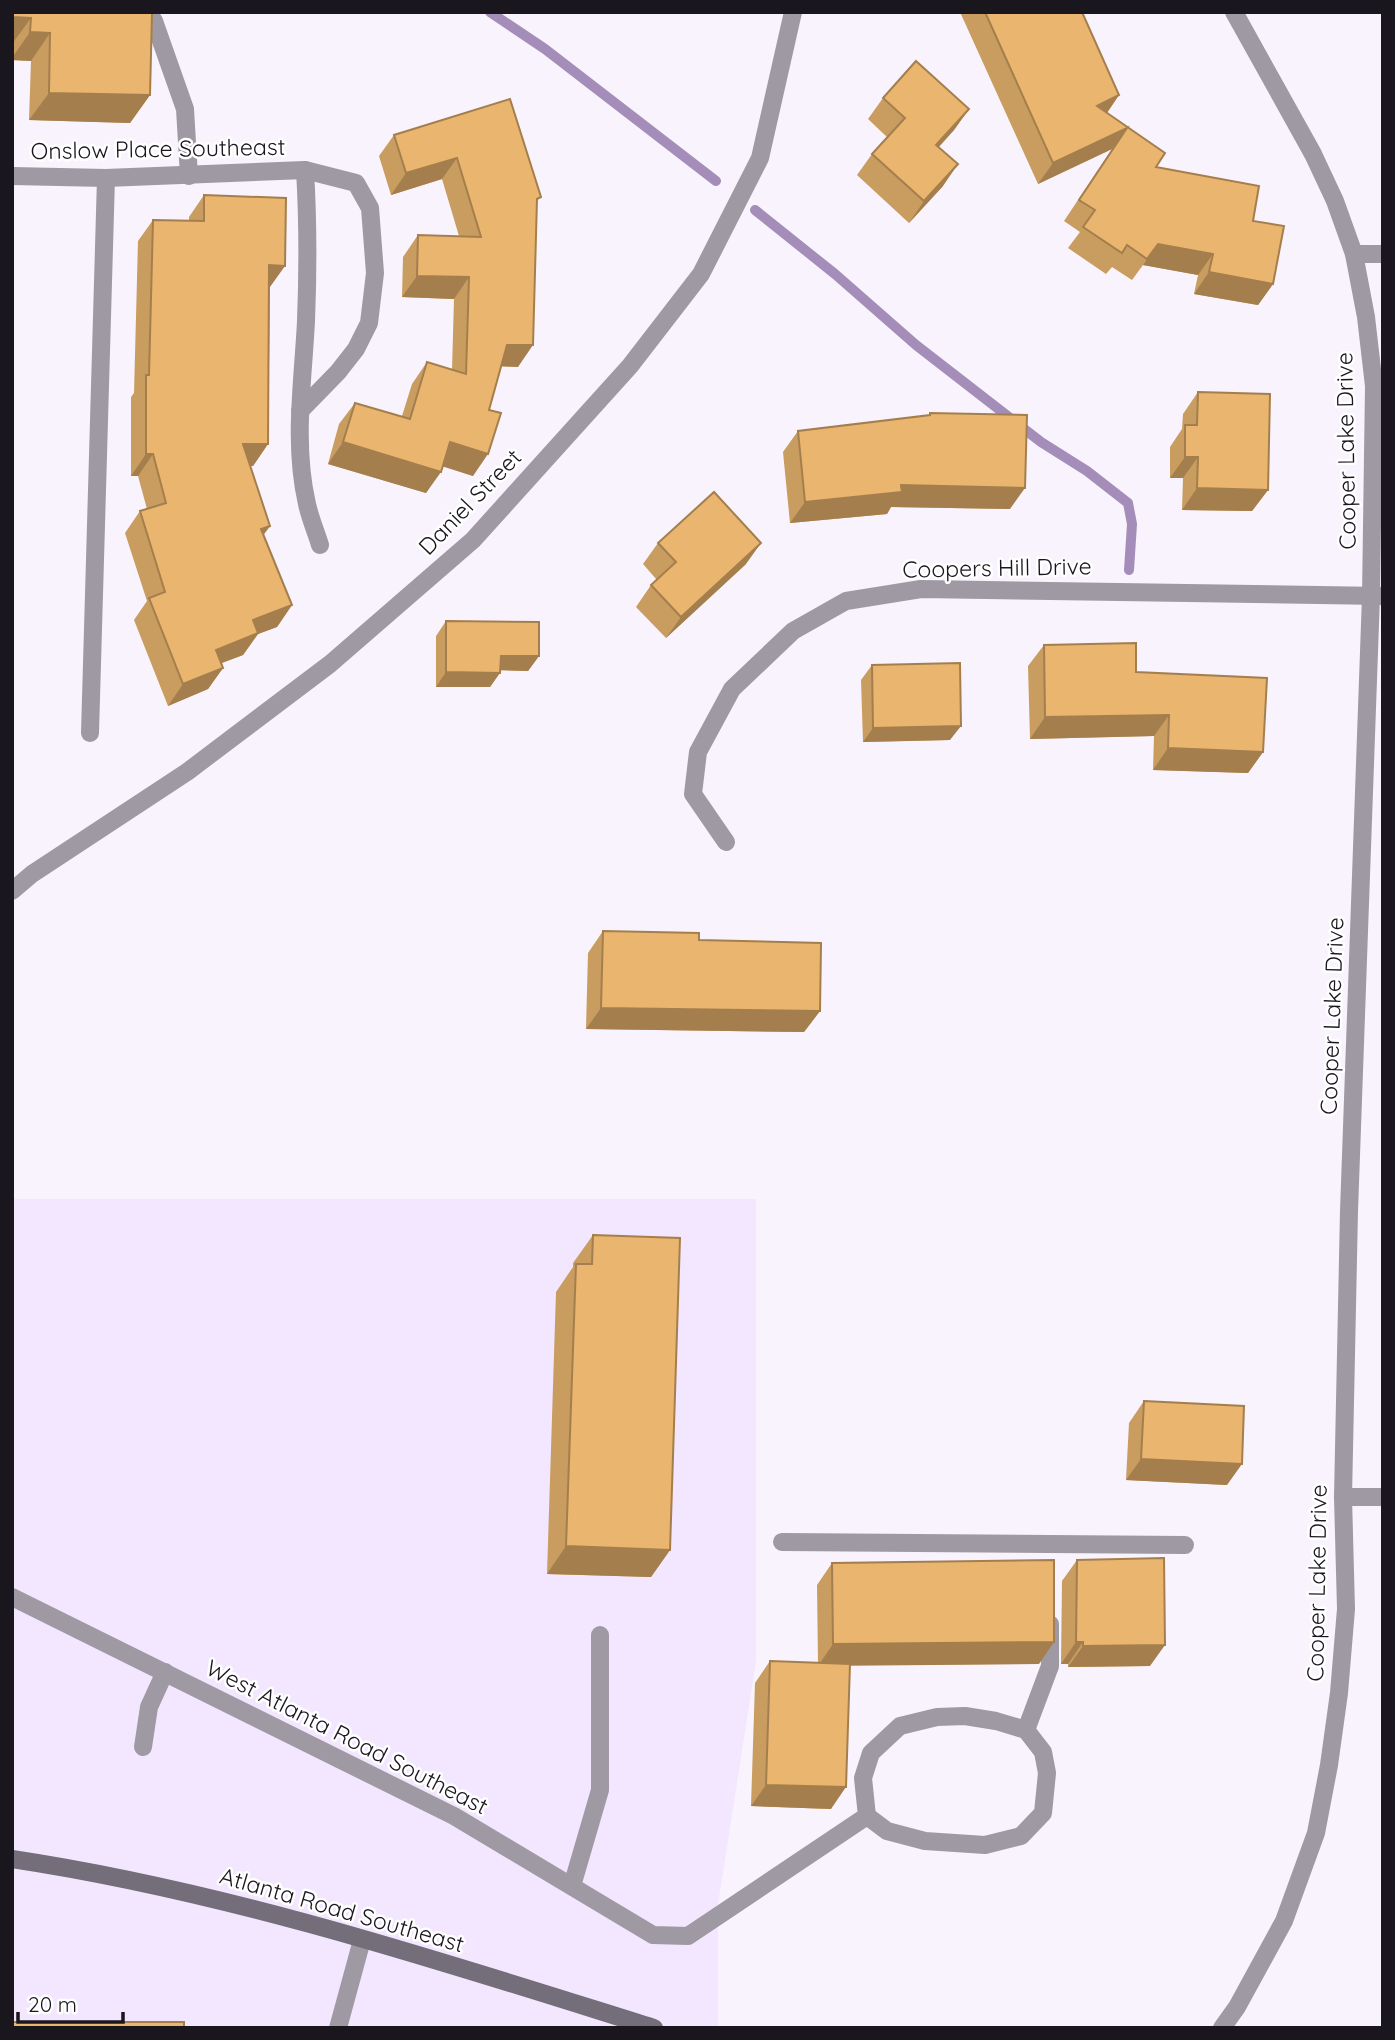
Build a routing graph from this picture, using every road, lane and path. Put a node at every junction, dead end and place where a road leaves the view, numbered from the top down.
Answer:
1 (148, 12) edge
2 (793, 12) edge
3 (1234, 12) edge
4 (305, 170) junction
5 (12, 176) edge
6 (189, 176) junction
7 (106, 178) junction
8 (1354, 254) junction
9 (1383, 254) edge
10 (300, 411) junction
11 (320, 545) dead end
12 (1377, 596) edge
13 (90, 733) dead end
14 (726, 842) dead end
15 (12, 891) edge
16 (1343, 1497) junction
17 (1383, 1497) edge
18 (782, 1542) dead end
19 (1185, 1545) dead end
20 (12, 1597) edge
21 (1050, 1612) edge
22 (600, 1634) dead end
23 (165, 1672) junction
24 (1026, 1730) junction
25 (143, 1746) dead end
26 (867, 1816) junction
27 (12, 1859) edge
28 (572, 1886) junction
29 (362, 1940) junction
30 (338, 2028) edge
31 (654, 2028) edge
32 (1222, 2028) edge

1 - 6 street
2 - 15 street, Daniel Street
3 - 8 street, Cooper Lake Drive
4 - 6 street, Onslow Place Southeast
4 - 10 street, Onslow Place Southeast
4 - 10 street, Onslow Place Southeast
5 - 7 street, Onslow Place Southeast
6 - 7 street, Onslow Place Southeast
7 - 13 street
8 - 9 street
8 - 12 street, Cooper Lake Drive
10 - 11 street, Onslow Place Southeast
12 - 14 street, Coopers Hill Drive
12 - 16 street, Cooper Lake Drive
16 - 17 street
16 - 32 street, Cooper Lake Drive
18 - 19 street
20 - 23 street, West Atlanta Road Southeast
21 - 24 street
22 - 28 street
23 - 25 street
23 - 28 street, West Atlanta Road Southeast
24 - 26 street
24 - 26 street
26 - 28 street, West Atlanta Road Southeast
27 - 29 main road, Atlanta Road Southeast
29 - 30 street
29 - 31 main road, Atlanta Road Southeast

